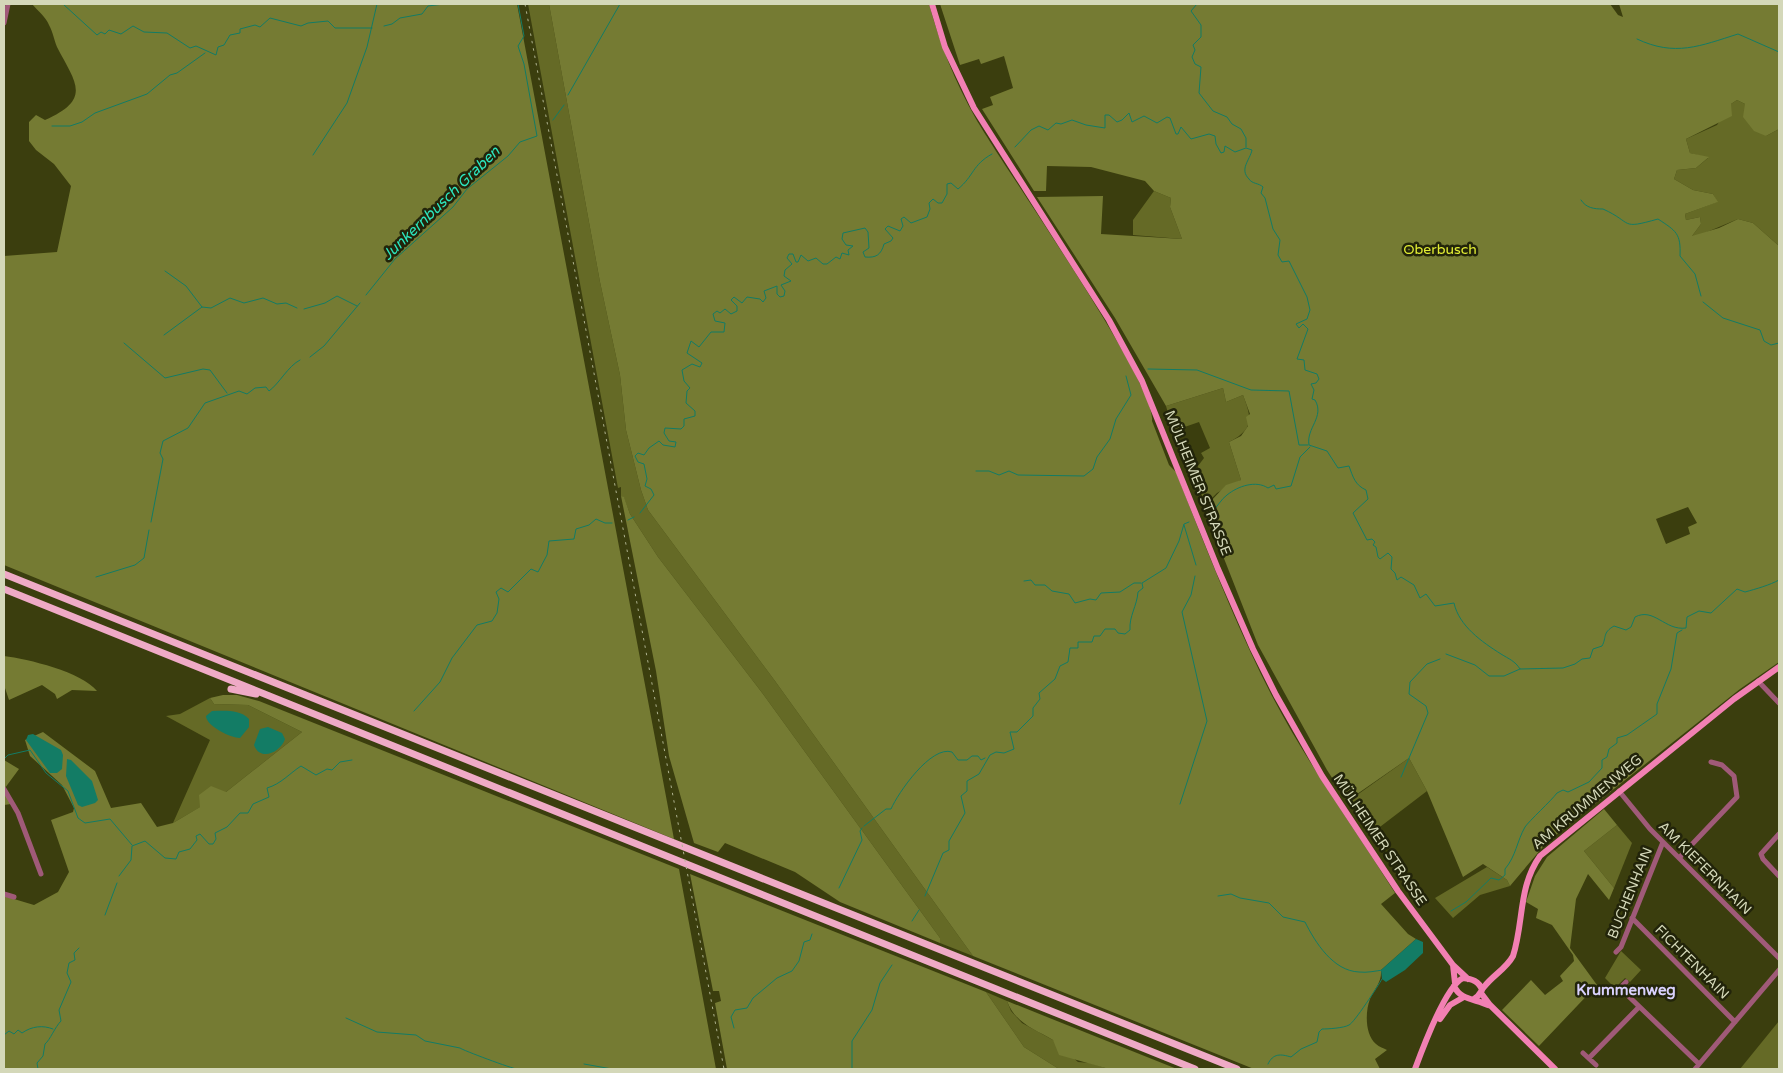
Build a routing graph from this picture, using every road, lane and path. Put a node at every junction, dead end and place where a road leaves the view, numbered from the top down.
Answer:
1 (8, 4) edge
2 (932, 4) edge
3 (4, 23) edge
4 (4, 574) edge
5 (4, 589) edge
6 (1779, 667) edge
7 (1758, 681) junction
8 (231, 690) dead end
9 (271, 697) junction
10 (1779, 703) edge
11 (1711, 762) dead end
12 (4, 789) edge
13 (1619, 791) junction
14 (1779, 834) edge
15 (1663, 842) junction
16 (1678, 858) junction
17 (41, 874) dead end
18 (1779, 876) edge
19 (4, 894) edge
20 (14, 897) dead end
21 (1632, 918) junction
22 (1616, 952) dead end
23 (1779, 958) edge
24 (1453, 965) junction
25 (1779, 970) edge
26 (1468, 979) junction
27 (1490, 980) junction
28 (1477, 982) junction
29 (1626, 982) dead end
30 (1455, 985) junction
31 (1620, 988) junction
32 (1481, 991) junction
33 (1613, 995) dead end
34 (1464, 997) junction
35 (1474, 999) junction
36 (1490, 1006) junction
37 (1639, 1007) junction
38 (1735, 1022) junction
39 (1425, 1043) junction
40 (1583, 1053) dead end
41 (1589, 1058) junction
42 (1699, 1064) junction
43 (1596, 1065) dead end
44 (1195, 1069) edge
45 (1237, 1069) edge
46 (1415, 1069) edge
47 (1555, 1069) edge
48 (1695, 1069) edge

1 - 3 street
2 - 24 main road, MÜLHEIMER STRASSE
4 - 45 highway
5 - 9 highway
6 - 7 main road, AM KRUMMENWEG
7 - 10 street
7 - 13 main road, AM KRUMMENWEG
8 - 9 highway
9 - 44 highway
11 - 16 street
12 - 17 street
13 - 15 street, AM KIEFERNHAIN
13 - 27 main road, AM KRUMMENWEG
14 - 18 street
15 - 16 street, AM KIEFERNHAIN
15 - 21 street, BUCHENHAIN
16 - 23 street, AM KIEFERNHAIN
19 - 20 street
21 - 22 street, BUCHENHAIN
21 - 38 street, FICHTENHAIN
24 - 26 main road, MÜLHEIMER STRASSE
24 - 30 main road
25 - 38 street
26 - 28 main road
26 - 30 main road
27 - 28 main road
27 - 32 main road, AM KRUMMENWEG
28 - 32 main road
29 - 31 street
30 - 34 main road
30 - 39 main road
31 - 33 street
31 - 37 street
32 - 35 main road
32 - 36 main road
34 - 35 main road
34 - 39 main road
35 - 36 main road
36 - 47 main road
37 - 41 street
37 - 42 street
38 - 42 street
39 - 46 main road
40 - 41 street
41 - 43 street
42 - 48 street

